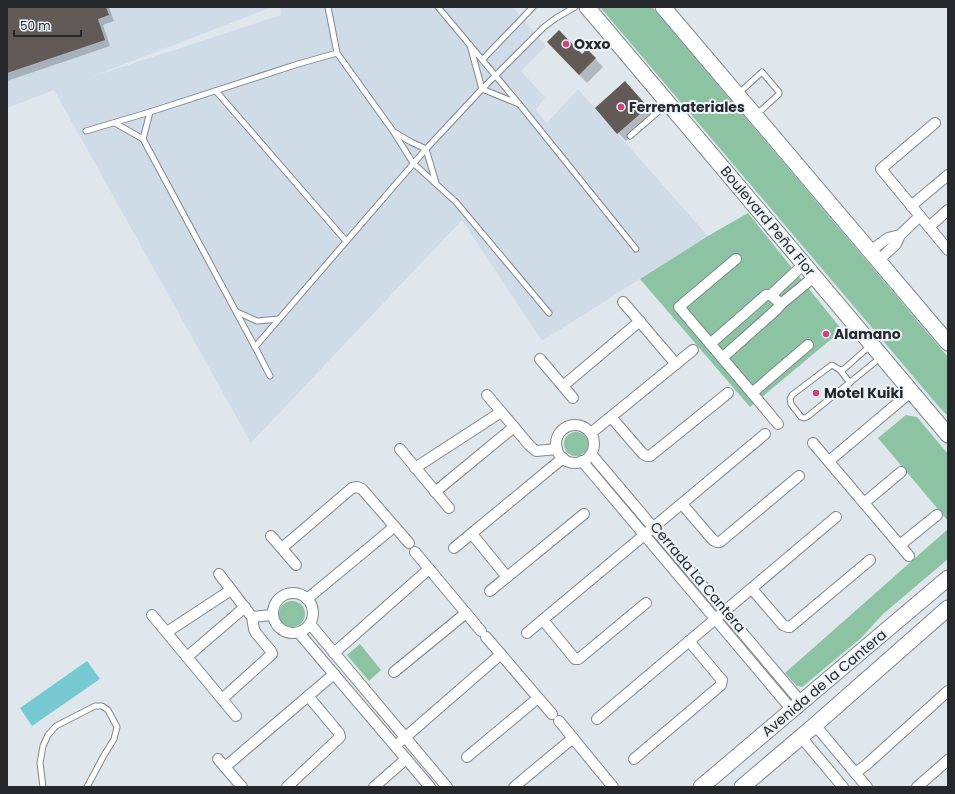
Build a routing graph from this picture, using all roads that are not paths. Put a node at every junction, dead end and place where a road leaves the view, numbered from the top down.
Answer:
1 (328, 7) edge
2 (438, 7) edge
3 (533, 7) edge
4 (575, 7) edge
5 (587, 7) edge
6 (663, 7) edge
7 (469, 43) junction
8 (337, 53) junction
9 (482, 59) junction
10 (496, 75) junction
11 (482, 90) junction
12 (216, 91) junction
13 (737, 94) junction
14 (668, 103) junction
15 (520, 105) junction
16 (150, 112) junction
17 (756, 116) junction
18 (115, 123) junction
19 (935, 123) dead end
20 (86, 131) dead end
21 (393, 131) junction
22 (630, 136) dead end
23 (143, 139) junction
24 (426, 149) junction
25 (413, 163) junction
26 (948, 175) edge
27 (436, 184) junction
28 (912, 206) junction
29 (948, 210) edge
30 (920, 216) junction
31 (929, 227) junction
32 (346, 241) junction
33 (636, 249) dead end
34 (948, 250) edge
35 (874, 256) junction
36 (736, 259) dead end
37 (804, 264) junction
38 (815, 276) junction
39 (771, 295) junction
40 (623, 302) dead end
41 (781, 304) junction
42 (237, 312) junction
43 (549, 313) dead end
44 (279, 319) junction
45 (640, 321) junction
46 (947, 340) edge
47 (710, 344) junction
48 (872, 344) junction
49 (808, 345) dead end
50 (255, 347) junction
51 (693, 350) dead end
52 (882, 356) junction
53 (722, 358) junction
54 (540, 359) dead end
55 (676, 364) junction
56 (840, 370) junction
57 (270, 376) dead end
58 (850, 383) junction
59 (563, 386) junction
60 (912, 391) junction
61 (728, 393) dead end
62 (752, 393) junction
63 (487, 395) dead end
64 (573, 398) dead end
65 (501, 412) junction
66 (930, 414) junction
67 (611, 417) junction
68 (778, 424) dead end
69 (948, 426) edge
70 (514, 427) junction
71 (591, 433) junction
72 (765, 434) dead end
73 (948, 435) edge
74 (813, 443) dead end
75 (400, 449) dead end
76 (557, 449) junction
77 (591, 454) junction
78 (564, 458) junction
79 (582, 461) junction
80 (829, 461) junction
81 (416, 468) junction
82 (901, 472) dead end
83 (800, 476) dead end
84 (435, 492) junction
85 (864, 503) junction
86 (682, 504) junction
87 (449, 508) dead end
88 (584, 514) dead end
89 (937, 515) dead end
90 (836, 517) dead end
91 (394, 527) junction
92 (654, 527) junction
93 (472, 534) junction
94 (644, 535) junction
95 (271, 536) dead end
96 (409, 543) dead end
97 (900, 545) junction
98 (282, 548) junction
99 (454, 548) dead end
100 (415, 552) dead end
101 (909, 556) dead end
102 (870, 560) dead end
103 (296, 566) dead end
104 (429, 569) junction
105 (219, 574) dead end
106 (507, 577) junction
107 (948, 578) edge
108 (752, 589) junction
109 (231, 590) junction
110 (490, 591) dead end
111 (308, 599) junction
112 (646, 603) dead end
113 (245, 607) junction
114 (948, 608) edge
115 (725, 611) junction
116 (466, 613) junction
117 (152, 615) dead end
118 (272, 615) junction
119 (252, 617) junction
120 (542, 620) junction
121 (715, 620) junction
122 (310, 624) junction
123 (167, 632) junction
124 (299, 633) junction
125 (527, 633) dead end
126 (690, 641) junction
127 (334, 652) junction
128 (500, 654) junction
129 (187, 656) junction
130 (394, 672) dead end
131 (334, 674) junction
132 (948, 691) edge
133 (308, 696) junction
134 (538, 698) junction
135 (222, 699) junction
136 (797, 706) junction
137 (236, 716) dead end
138 (597, 719) dead end
139 (815, 725) junction
140 (405, 737) junction
141 (801, 737) junction
142 (573, 738) junction
143 (395, 746) junction
144 (835, 749) junction
145 (467, 757) dead end
146 (218, 759) dead end
147 (406, 759) junction
148 (634, 759) dead end
149 (948, 760) edge
150 (822, 762) junction
151 (225, 767) junction
152 (856, 773) junction
153 (379, 785) edge
154 (608, 785) edge
155 (838, 785) edge
156 (43, 787) edge
157 (87, 787) edge
158 (242, 787) edge
159 (287, 787) edge
160 (430, 787) edge
161 (447, 787) edge
162 (514, 787) edge
163 (701, 787) edge
164 (742, 787) edge
165 (867, 787) edge
166 (917, 787) edge

1 - 8 lane
2 - 7 lane
3 - 9 lane
4 - 10 lane
5 - 14 main road, Boulevard Peña Flor
6 - 13 main road
7 - 9 lane
7 - 11 lane
8 - 12 lane
8 - 21 lane
9 - 10 lane
10 - 11 lane
10 - 15 lane
11 - 15 lane
11 - 24 lane
12 - 16 lane
12 - 32 lane
13 - 17 main road
13 - 17 lane
14 - 22 lane
14 - 37 main road, Boulevard Peña Flor
15 - 33 lane
16 - 18 lane
16 - 23 lane
17 - 35 main road
18 - 20 lane
18 - 23 lane
19 - 28 street
21 - 24 lane
21 - 25 lane
23 - 42 lane
24 - 25 lane
24 - 27 lane
25 - 27 lane
25 - 32 lane
26 - 28 street
27 - 43 lane
28 - 30 street
29 - 31 street
30 - 31 street
30 - 35 street
31 - 34 street
32 - 44 lane
35 - 46 main road
36 - 47 street
37 - 38 main road, Boulevard Peña Flor
37 - 39 street
38 - 41 street
38 - 48 main road, Boulevard Peña Flor
39 - 41 street
39 - 47 street
40 - 45 street
41 - 53 street
42 - 44 lane
42 - 50 lane
44 - 50 lane
45 - 55 street
45 - 59 street
47 - 53 street
48 - 52 main road, Boulevard Peña Flor
48 - 56 lane
49 - 62 street
50 - 57 lane
51 - 55 street
52 - 58 lane
52 - 60 main road, Boulevard Peña Flor
53 - 62 street
54 - 59 street
55 - 67 street
56 - 58 lane
56 - 58 lane
59 - 64 street
60 - 66 main road, Boulevard Peña Flor
60 - 80 street
61 - 67 street
62 - 68 street
63 - 65 street
65 - 70 street
65 - 81 street
66 - 69 main road
66 - 73 main road, Boulevard Peña Flor
67 - 71 street
70 - 76 street
70 - 84 street
71 - 76 street
71 - 77 street
72 - 86 street
74 - 80 street
75 - 81 street
76 - 78 street
77 - 79 street
77 - 92 street, Cerrada La Cantera
78 - 79 street
78 - 93 street
79 - 94 street, Cerrada La Cantera
80 - 85 street
81 - 84 street
82 - 85 street
83 - 86 street
84 - 87 street
85 - 97 street
86 - 92 street
88 - 106 street
89 - 97 street
90 - 108 street
91 - 96 street
91 - 98 street
91 - 111 street
92 - 94 street
92 - 115 street, Cerrada La Cantera
93 - 99 street
93 - 106 street
94 - 120 street
94 - 121 street, Cerrada La Cantera
95 - 98 street
97 - 101 street
98 - 103 street
100 - 104 street
102 - 108 street
104 - 116 street
104 - 127 street
105 - 109 street
106 - 110 street
107 - 136 main road, Avenida de la Cantera
108 - 115 street
109 - 113 street
109 - 123 street
111 - 118 street
111 - 122 street
112 - 120 street
113 - 119 street
113 - 129 street
114 - 139 main road, Avenida de la Cantera
115 - 121 street
115 - 136 street, Cerrada La Cantera
116 - 128 street
116 - 130 street
117 - 123 street
118 - 119 street
118 - 124 street
119 - 135 street
120 - 125 street
121 - 126 street
121 - 136 street, Cerrada La Cantera
122 - 124 street
122 - 127 street
123 - 129 street
124 - 131 street
126 - 138 street
126 - 148 street
127 - 140 street
128 - 134 street
128 - 140 street
129 - 135 street
131 - 133 street
131 - 143 street
132 - 152 street
133 - 151 street
133 - 159 street
134 - 142 street
134 - 145 street
135 - 137 street
136 - 163 main road, Avenida de la Cantera
139 - 141 main road, Avenida de la Cantera
139 - 144 street
140 - 143 street
140 - 161 street
141 - 150 street
141 - 164 main road, Avenida de la Cantera
142 - 154 street
142 - 162 street
143 - 147 street
144 - 150 street
144 - 152 street
146 - 151 street
147 - 153 street
147 - 160 street
149 - 166 street
150 - 155 street
151 - 158 street
152 - 165 street
156 - 157 lane

